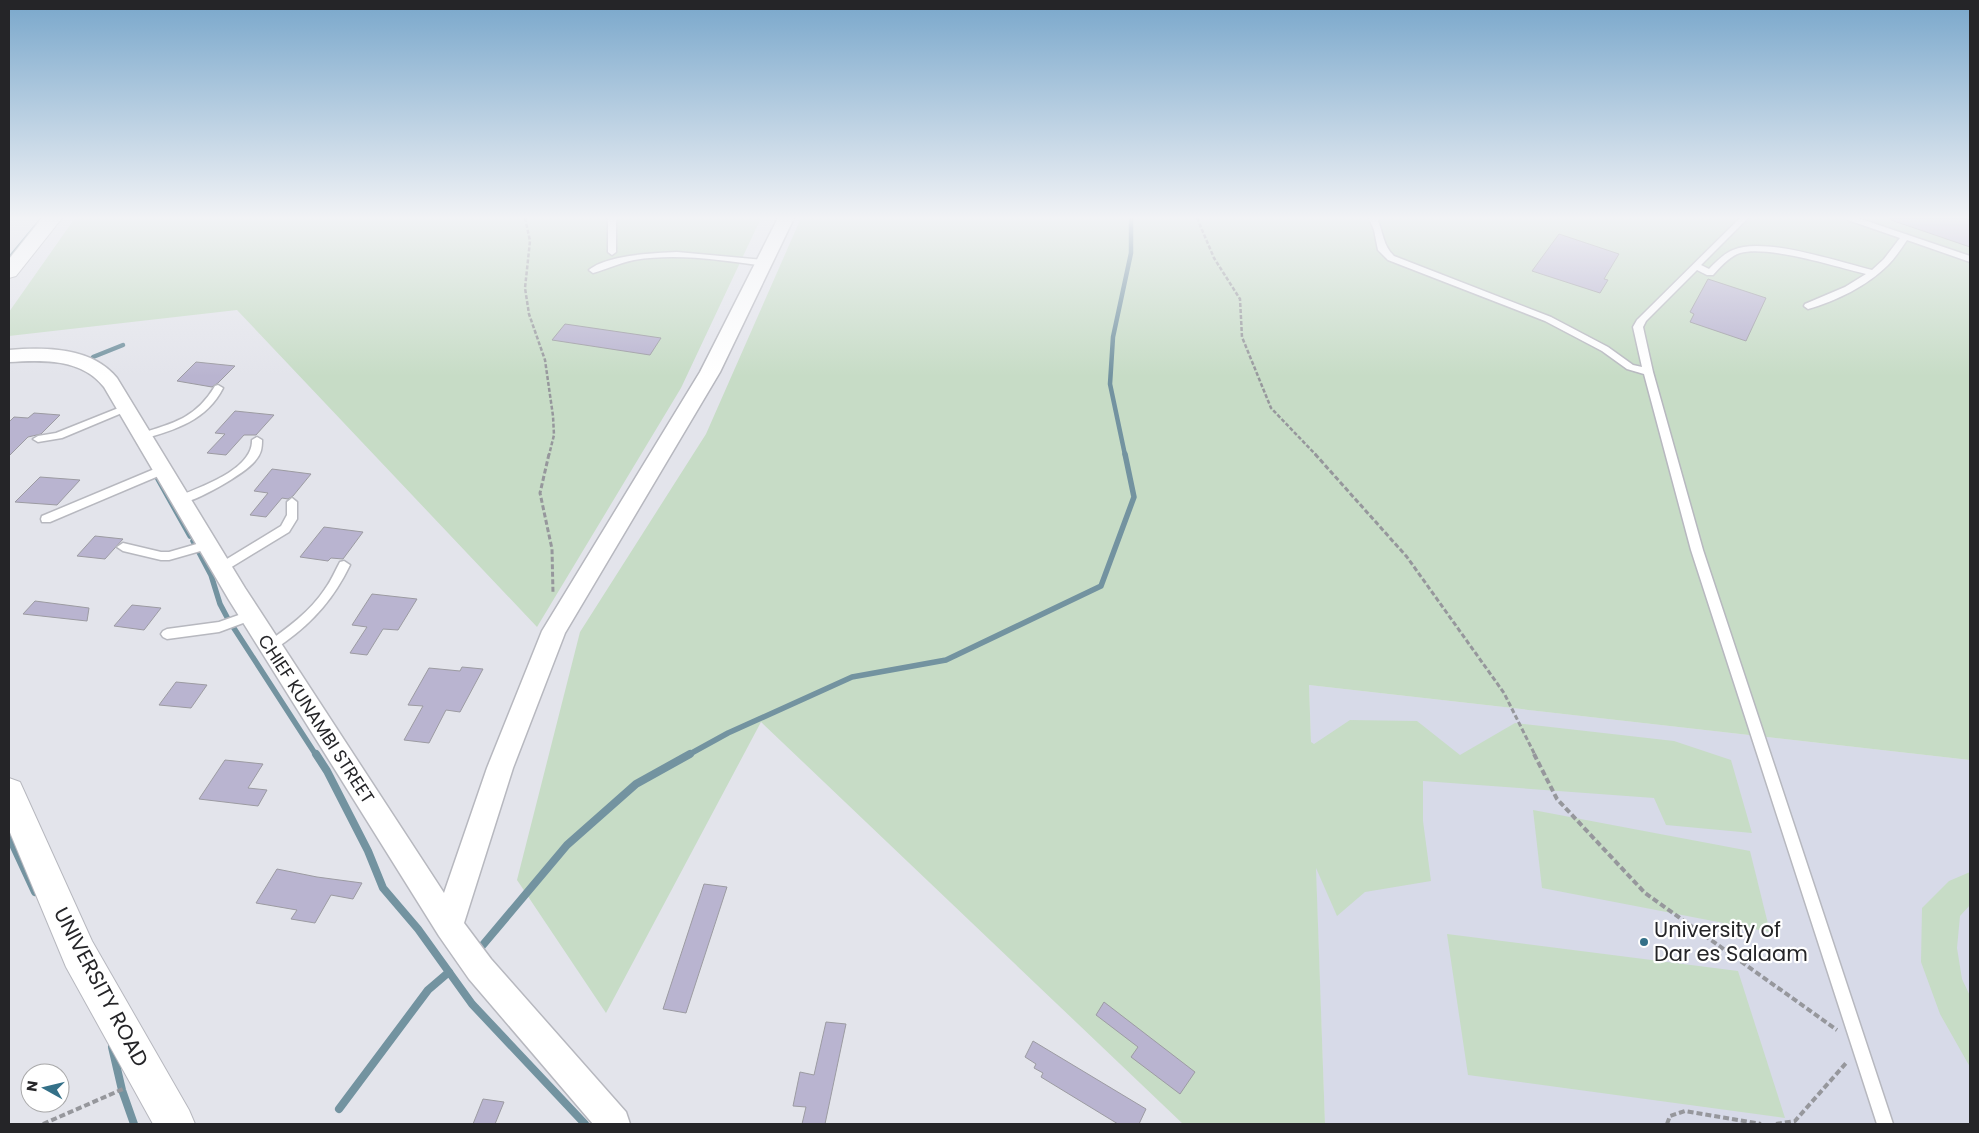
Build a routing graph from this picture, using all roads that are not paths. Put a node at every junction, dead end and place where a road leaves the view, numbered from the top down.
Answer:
1 (760, 271) edge
2 (1424, 271) edge
3 (1691, 271) edge
4 (1863, 271) edge
5 (1875, 271) edge
6 (1872, 273) junction
7 (1808, 306) dead end
8 (9, 356) edge
9 (1648, 372) junction
10 (218, 388) dead end
11 (126, 408) junction
12 (143, 436) junction
13 (38, 439) dead end
14 (257, 440) dead end
15 (164, 468) junction
16 (181, 500) junction
17 (292, 502) dead end
18 (46, 519) dead end
19 (207, 545) junction
20 (123, 547) dead end
21 (344, 565) dead end
22 (221, 568) junction
23 (250, 616) junction
24 (167, 634) dead end
25 (269, 647) junction
26 (9, 792) edge
27 (449, 926) junction
28 (176, 1124) edge
29 (614, 1124) edge
30 (1885, 1124) edge

1 - 27 street
2 - 9 lane
3 - 9 lane
4 - 6 lane
5 - 6 lane
6 - 7 lane
8 - 11 street, CHIEF KUNAMBI STREET
9 - 30 lane
10 - 12 lane
11 - 12 street, CHIEF KUNAMBI STREET
11 - 13 lane
12 - 15 street, CHIEF KUNAMBI STREET
14 - 16 lane
15 - 16 street, CHIEF KUNAMBI STREET
15 - 18 lane
16 - 19 street, CHIEF KUNAMBI STREET
17 - 22 lane
19 - 20 lane
19 - 22 street, CHIEF KUNAMBI STREET
21 - 25 lane
22 - 23 street, CHIEF KUNAMBI STREET
23 - 24 lane
23 - 25 street, CHIEF KUNAMBI STREET
25 - 27 street, CHIEF KUNAMBI STREET
26 - 28 street, UNIVERSITY ROAD
27 - 29 street, CHIEF KUNAMBI STREET

